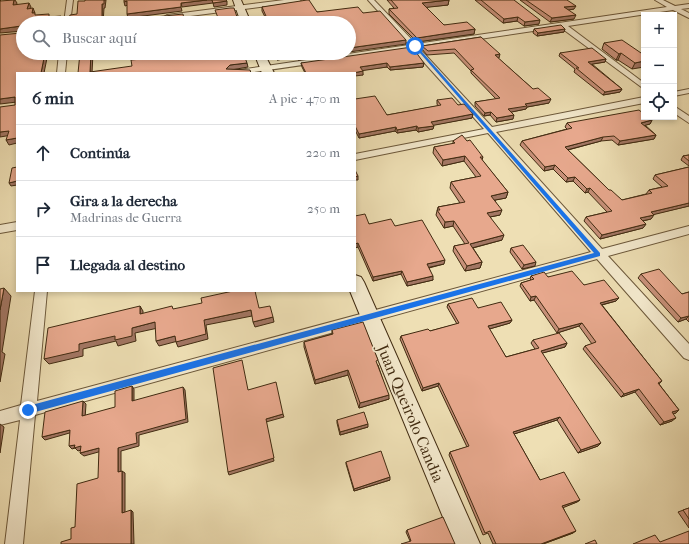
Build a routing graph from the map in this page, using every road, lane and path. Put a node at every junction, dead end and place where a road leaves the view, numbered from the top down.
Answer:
1 (70, 0) edge
2 (298, 0) edge
3 (371, 0) edge
4 (658, 0) edge
5 (238, 4) edge
6 (689, 6) edge
7 (674, 8) junction
8 (68, 16) edge
9 (168, 16) edge
10 (243, 16) edge
11 (689, 16) edge
12 (562, 24) junction
13 (415, 46) junction
14 (356, 56) edge
15 (62, 60) edge
16 (262, 60) edge
17 (328, 60) edge
18 (266, 70) edge
19 (61, 72) edge
20 (243, 72) edge
21 (641, 85) edge
22 (689, 91) edge
23 (677, 93) edge
24 (641, 101) edge
25 (677, 111) edge
26 (689, 120) edge
27 (490, 131) junction
28 (356, 157) edge
29 (16, 226) edge
30 (0, 229) edge
31 (689, 230) edge
32 (598, 254) junction
33 (356, 284) edge
34 (41, 292) edge
35 (369, 317) junction
36 (689, 354) edge
37 (28, 410) junction
38 (0, 418) edge
39 (14, 544) edge
40 (467, 544) edge

1 - 8 street
2 - 5 street
3 - 13 street
4 - 7 street
5 - 9 street
5 - 10 street
6 - 7 street
7 - 11 street
7 - 12 street
12 - 13 street
12 - 21 street
13 - 14 street
13 - 27 street
15 - 19 street
16 - 18 street
17 - 18 street
18 - 20 street
22 - 23 street
24 - 27 street
25 - 26 street
27 - 28 street
27 - 32 street
29 - 30 street
31 - 32 street
32 - 35 street
32 - 36 street
33 - 35 street, Juan Queirolo Candia
34 - 37 street
35 - 37 street
35 - 40 street, Juan Queirolo Candia
37 - 38 street
37 - 39 street

